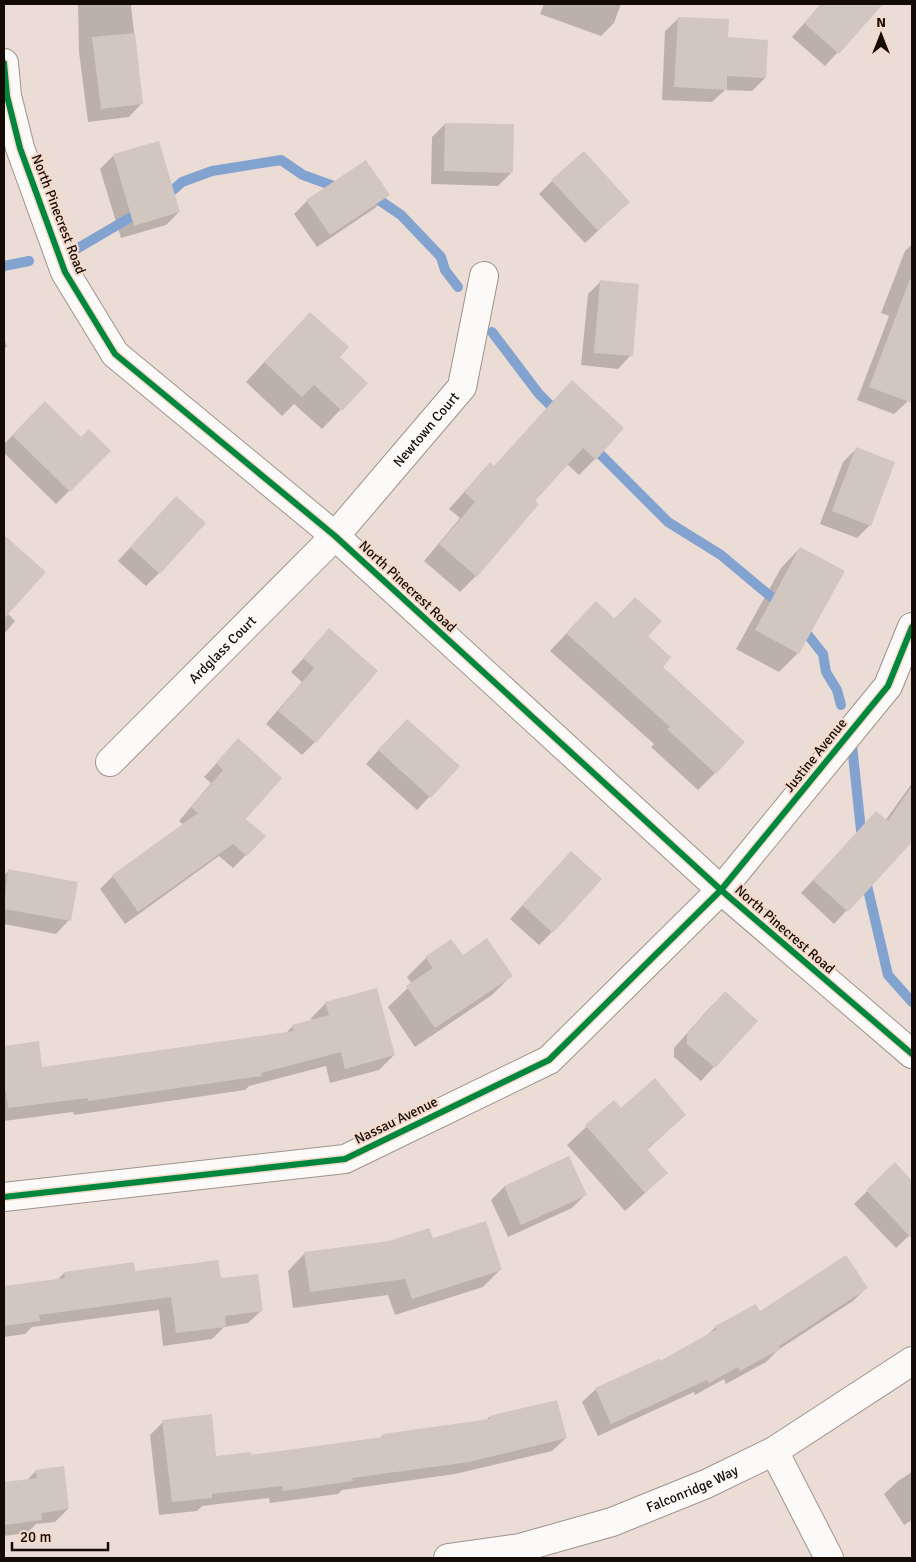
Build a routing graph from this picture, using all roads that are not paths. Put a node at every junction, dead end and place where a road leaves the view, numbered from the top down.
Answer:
1 (4, 63) edge
2 (484, 276) dead end
3 (335, 536) junction
4 (912, 627) edge
5 (110, 762) dead end
6 (721, 890) junction
7 (912, 1054) edge
8 (4, 1197) edge
9 (912, 1361) edge
10 (774, 1451) junction
11 (448, 1558) edge
12 (829, 1558) edge

1 - 3 street, North Pinecrest Road
2 - 3 street, Newtown Court
3 - 5 street, Ardglass Court
3 - 6 street, North Pinecrest Road
4 - 6 street, Justine Avenue
6 - 7 street, North Pinecrest Road
6 - 8 street, Nassau Avenue
9 - 10 street, Falconridge Way
10 - 11 street, Falconridge Way
10 - 12 street

